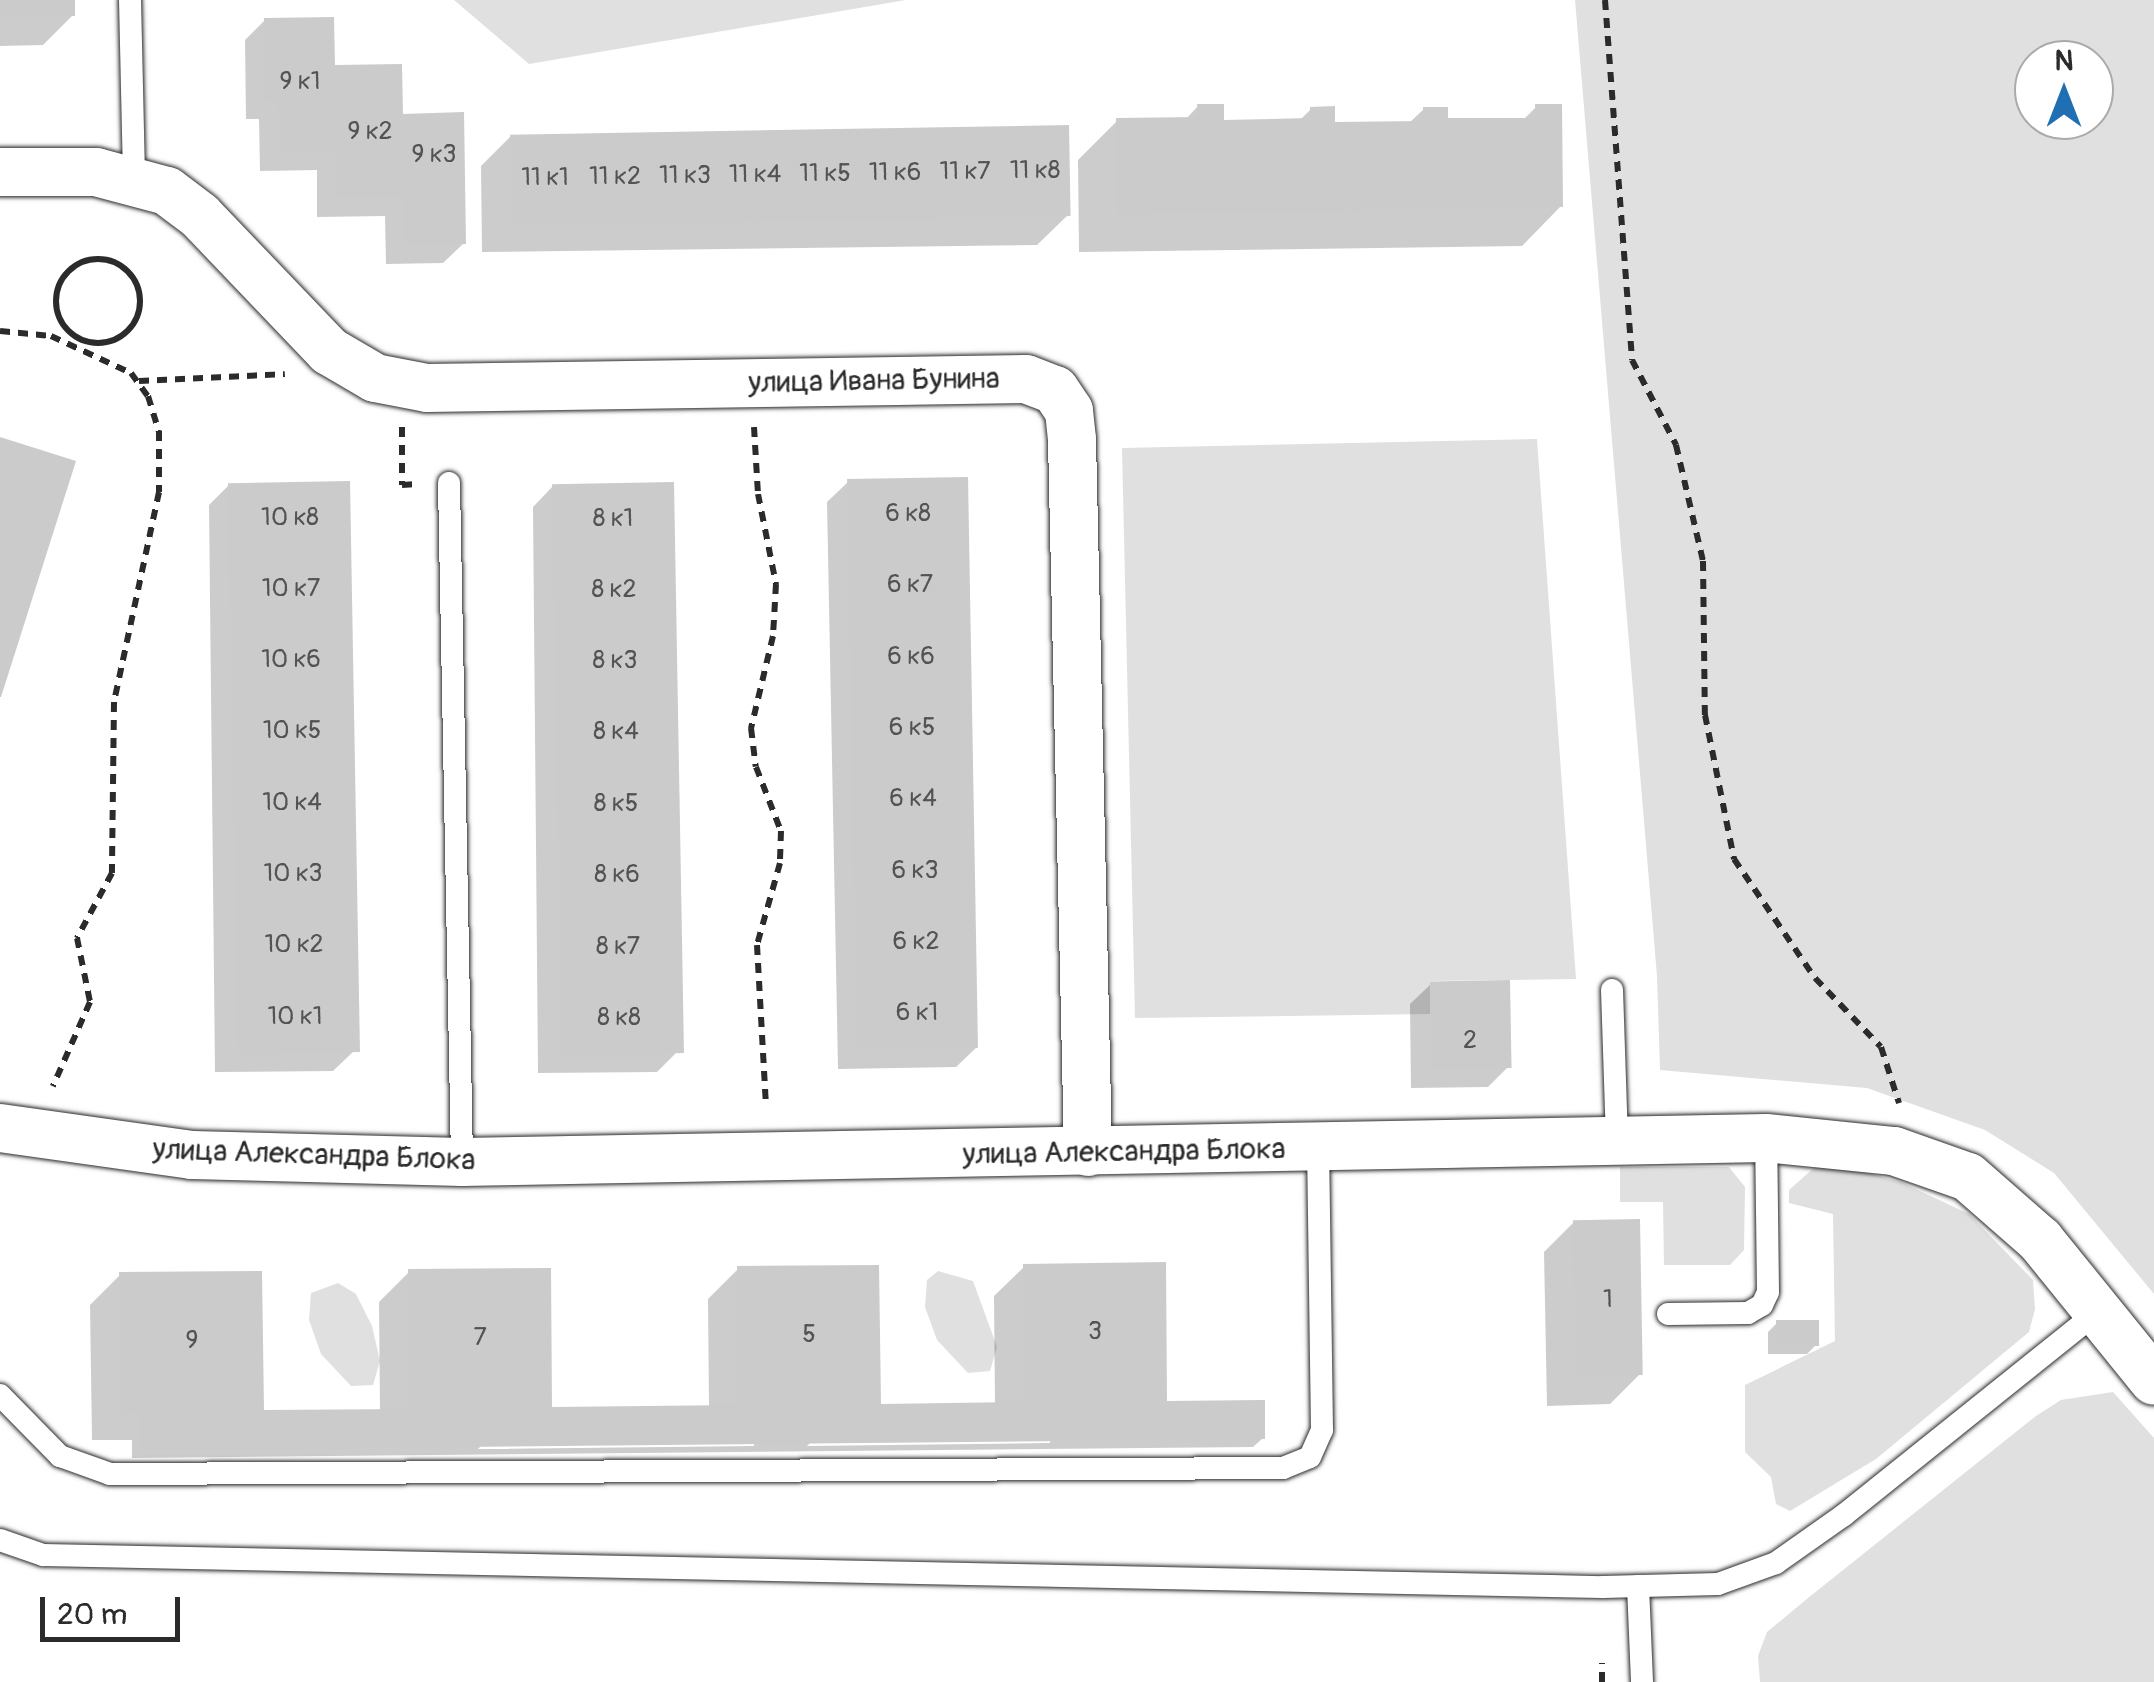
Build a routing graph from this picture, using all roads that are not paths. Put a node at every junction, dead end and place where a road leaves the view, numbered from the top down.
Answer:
1 (130, 0) edge
2 (0, 172) edge
3 (134, 180) junction
4 (449, 483) road end
5 (1612, 990) dead end
6 (0, 1128) edge
7 (1766, 1138) junction
8 (1617, 1142) junction
9 (1318, 1148) junction
10 (1088, 1152) junction
11 (462, 1162) junction
12 (2096, 1312) junction
13 (1668, 1314) dead end
14 (2154, 1381) edge
15 (0, 1395) edge
16 (0, 1540) edge
17 (1638, 1586) junction
18 (1642, 1682) edge

1 - 3 lane
2 - 3 street, улица Ивана Бунина
3 - 10 street, улица Ивана Бунина
4 - 11 lane
5 - 8 lane
6 - 11 street, улица Александра Блока
7 - 8 street, улица Александра Блока
7 - 12 street, улица Александра Блока
7 - 13 lane
8 - 9 street, улица Александра Блока
9 - 10 street, улица Александра Блока
9 - 15 lane
10 - 11 street, улица Александра Блока
12 - 14 street, улица Александра Блока
12 - 17 lane
16 - 17 lane
17 - 18 lane

